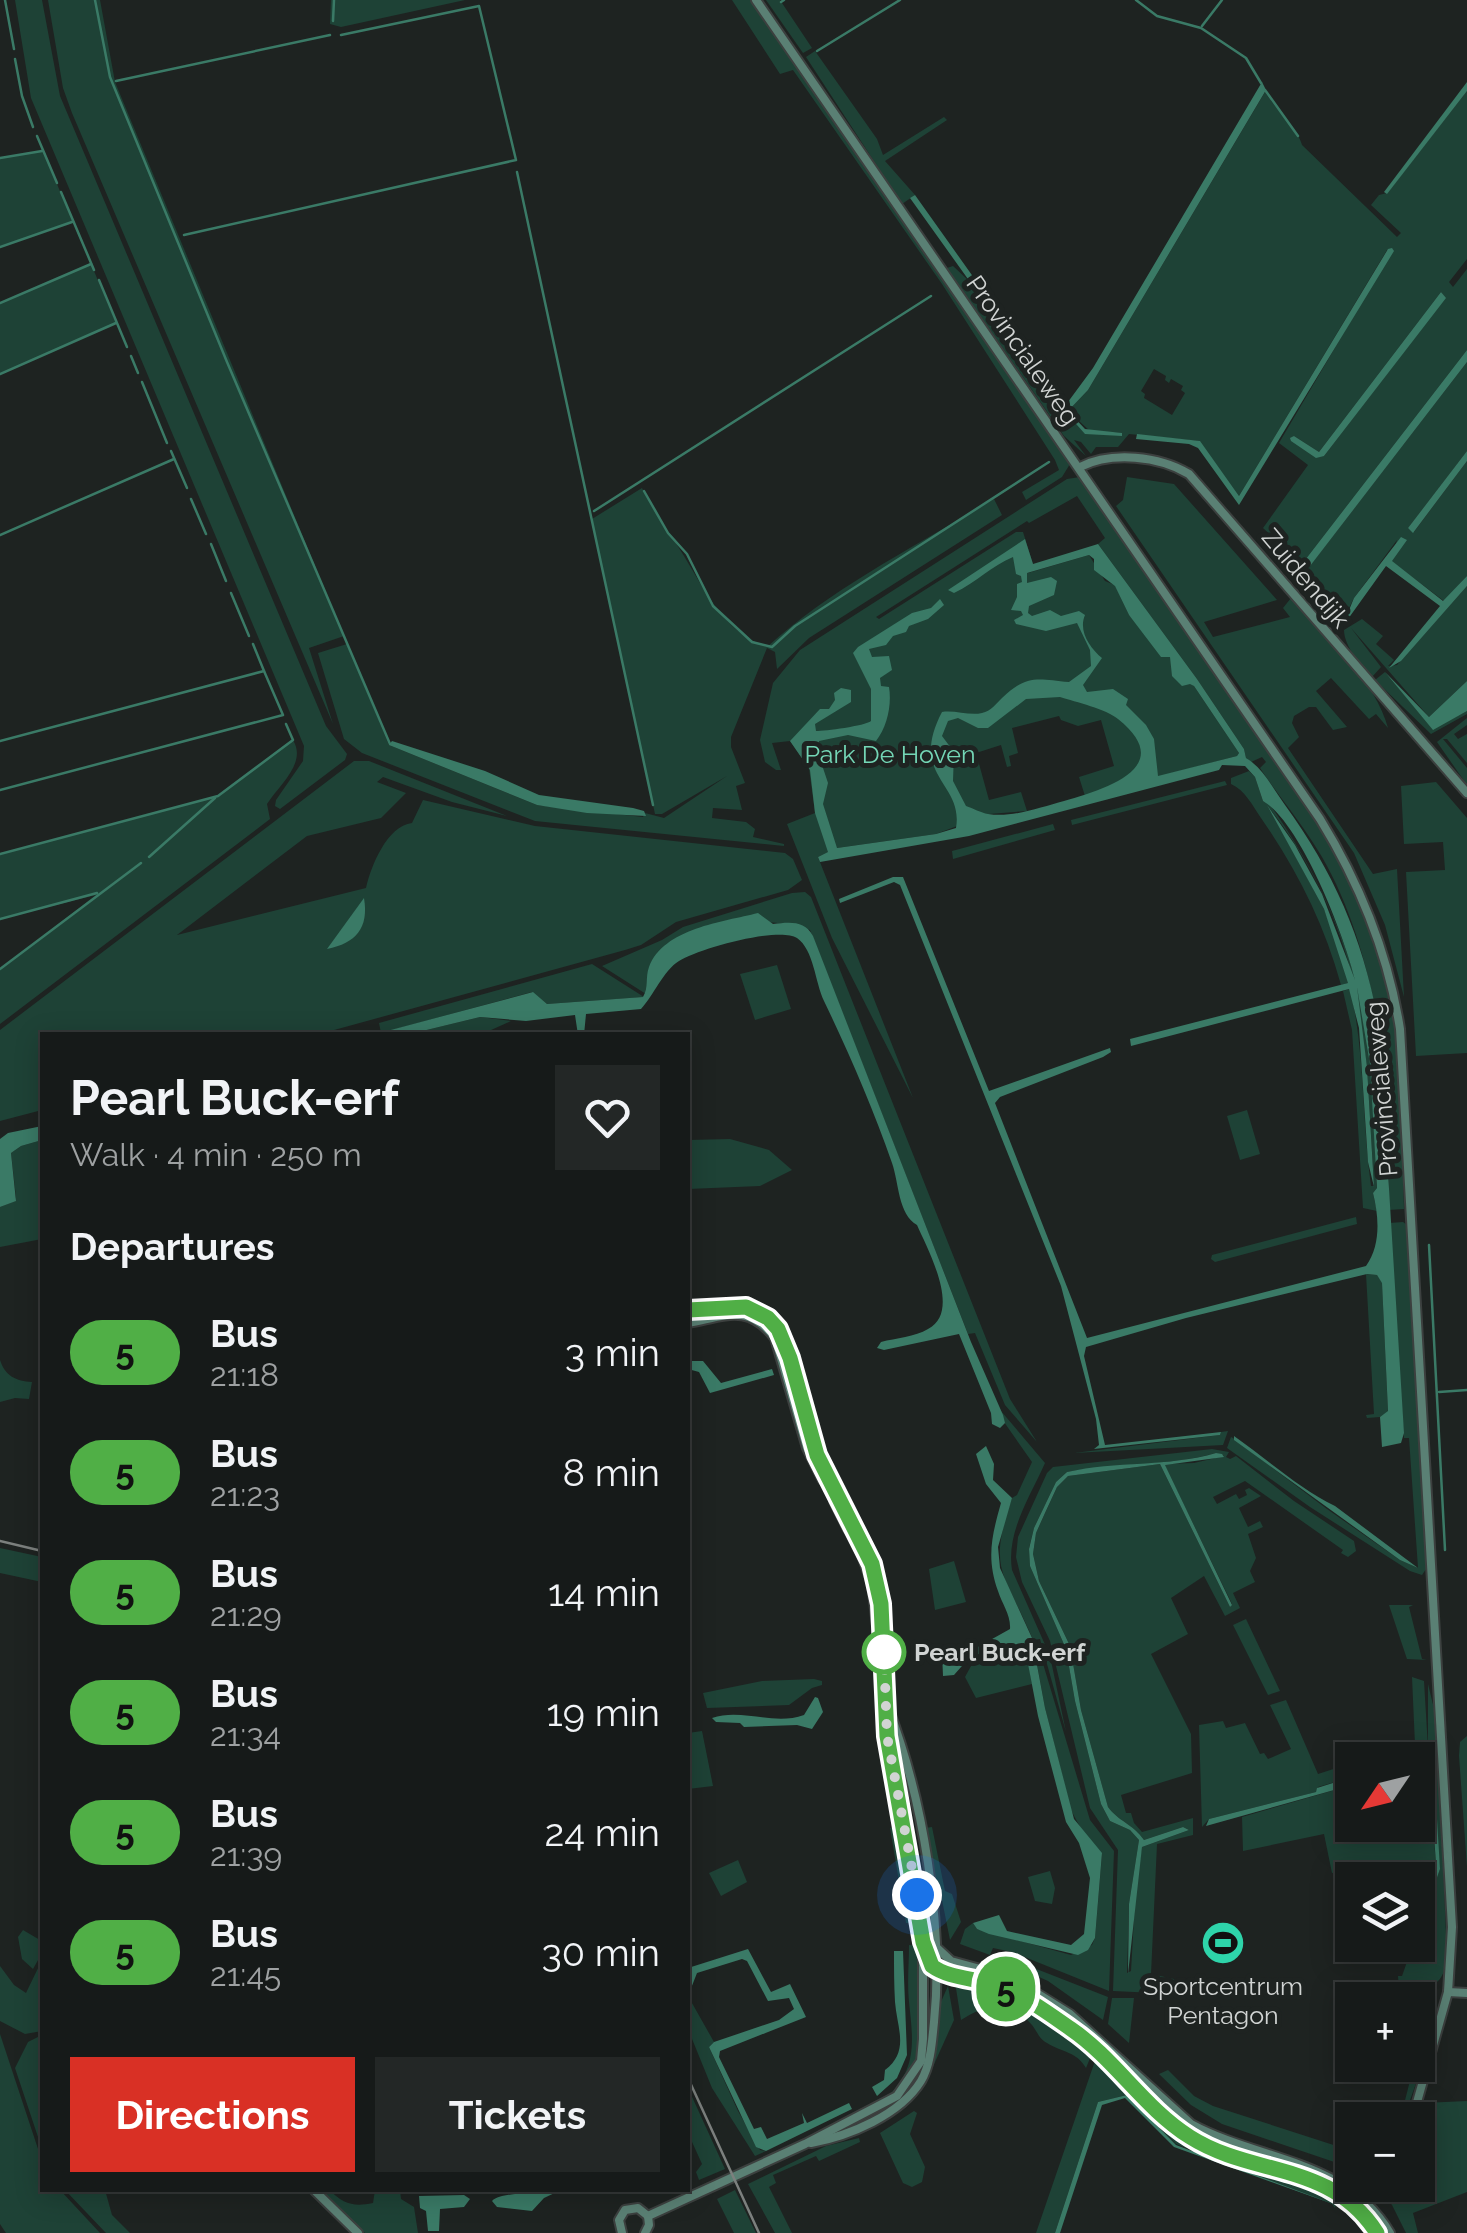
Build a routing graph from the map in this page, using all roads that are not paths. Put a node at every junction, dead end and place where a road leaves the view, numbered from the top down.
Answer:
1 (756, 0) edge
2 (1080, 467) junction
3 (1467, 793) edge
4 (690, 1310) edge
5 (690, 1323) edge
6 (884, 1672) junction
7 (887, 1703) junction
8 (923, 1942) junction
9 (936, 1948) junction
10 (958, 1963) junction
11 (935, 1967) junction
12 (923, 1976) junction
13 (958, 1976) junction
14 (1448, 1992) junction
15 (1467, 1994) edge
16 (936, 1997) junction
17 (1417, 2102) edge
18 (805, 2144) junction
19 (1335, 2179) edge
20 (316, 2192) edge
21 (1361, 2202) edge
22 (1365, 2202) edge
23 (1356, 2208) junction
24 (648, 2216) junction
25 (618, 2232) edge
26 (358, 2233) edge
27 (646, 2233) edge
28 (1377, 2233) edge
29 (1390, 2233) edge

1 - 2 street, Provincialeweg
2 - 3 street, Zuidendijk
2 - 14 street, Provincialeweg
4 - 6 street
5 - 6 street
6 - 7 street
7 - 8 street
7 - 9 street
8 - 11 street
8 - 12 street
9 - 10 street
9 - 11 street
10 - 11 street
10 - 19 street
11 - 12 street
11 - 13 street
11 - 16 street
12 - 18 street
13 - 16 street
13 - 23 street
14 - 15 street
14 - 17 street, Provincialeweg
16 - 18 street
18 - 24 street
20 - 26 street
21 - 23 street
22 - 29 street
23 - 28 street
24 - 25 street
24 - 27 street

